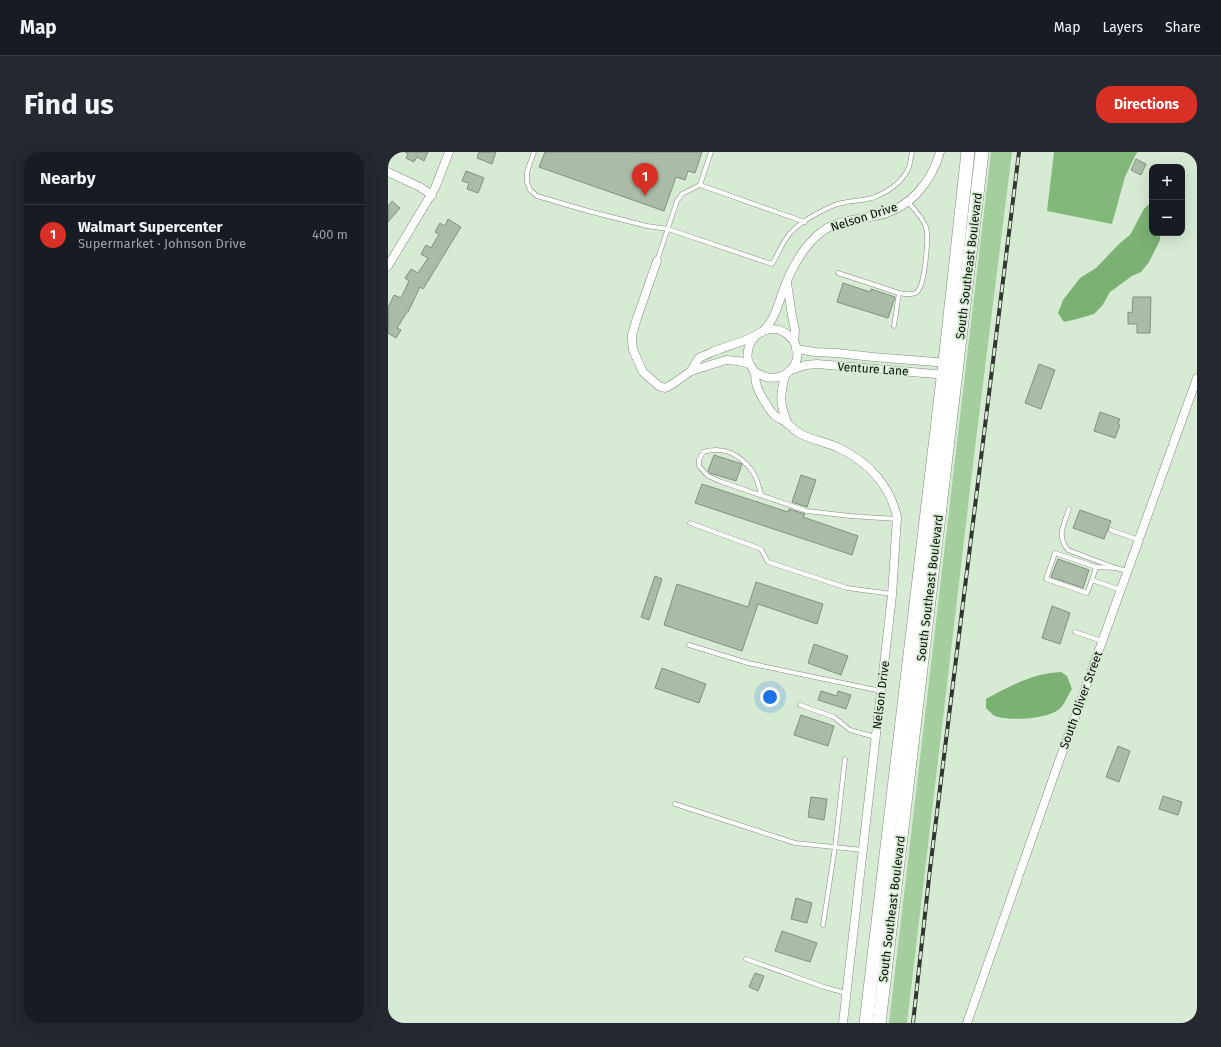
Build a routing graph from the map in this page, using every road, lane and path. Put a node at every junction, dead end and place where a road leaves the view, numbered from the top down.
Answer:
1 (449, 152) edge
2 (534, 152) edge
3 (711, 152) edge
4 (912, 152) edge
5 (940, 152) edge
6 (968, 152) edge
7 (982, 152) edge
8 (388, 172) edge
9 (700, 185) junction
10 (432, 195) junction
11 (908, 202) junction
12 (805, 222) junction
13 (668, 229) junction
14 (657, 261) joint
15 (388, 266) edge
16 (838, 273) dead end
17 (787, 282) junction
18 (899, 293) junction
19 (894, 326) dead end
20 (762, 331) junction
21 (795, 345) junction
22 (752, 368) junction
23 (950, 369) junction
24 (691, 371) junction
25 (788, 372) junction
26 (1197, 378) edge
27 (788, 424) junction
28 (761, 494) junction
29 (1069, 509) dead end
30 (897, 519) junction
31 (690, 523) dead end
32 (1111, 530) dead end
33 (1139, 540) junction
34 (1096, 567) junction
35 (1116, 568) junction
36 (1127, 571) junction
37 (1092, 580) junction
38 (1121, 590) junction
39 (892, 594) junction
40 (1076, 632) dead end
41 (1102, 641) junction
42 (689, 644) dead end
43 (881, 692) junction
44 (800, 705) dead end
45 (876, 737) junction
46 (845, 760) dead end
47 (675, 804) dead end
48 (835, 847) junction
49 (863, 850) junction
50 (823, 925) dead end
51 (746, 959) dead end
52 (846, 992) junction
53 (843, 1023) edge
54 (866, 1023) edge
55 (878, 1023) edge
56 (967, 1023) edge

1 - 10 street
2 - 13 lane
3 - 9 lane
4 - 12 lane
5 - 11 street, Nelson Drive
6 - 23 main road, South Southeast Boulevard
7 - 23 main road, South Southeast Boulevard
8 - 10 street
9 - 12 lane
9 - 13 lane
10 - 15 street
11 - 17 street, Nelson Drive
11 - 18 lane
12 - 13 lane
13 - 14 lane
14 - 24 street
16 - 18 lane
17 - 20 street, Nelson Drive
17 - 21 street
18 - 19 lane
20 - 21 street
20 - 22 street
20 - 24 street
21 - 23 street, Venture Lane
21 - 25 street
22 - 24 street
22 - 25 street
22 - 27 street, Nelson Drive
23 - 25 street, Venture Lane
23 - 54 main road, South Southeast Boulevard
23 - 55 main road, South Southeast Boulevard
25 - 27 street
26 - 33 street, South Oliver Street
27 - 30 street, Nelson Drive
28 - 28 lane
28 - 30 lane
29 - 35 lane
30 - 39 street, Nelson Drive
31 - 39 lane
32 - 33 lane
33 - 36 street, South Oliver Street
34 - 35 lane
34 - 37 lane
34 - 37 lane
35 - 36 lane
36 - 38 street, South Oliver Street
37 - 38 lane
38 - 41 street, South Oliver Street
39 - 43 street, Nelson Drive
40 - 41 lane
41 - 56 street, South Oliver Street
42 - 43 lane
43 - 45 street, Nelson Drive
44 - 45 lane
45 - 49 street, Nelson Drive
46 - 48 lane
47 - 48 lane
48 - 49 lane
48 - 50 lane
49 - 52 street, Nelson Drive
51 - 52 lane
52 - 53 street, Nelson Drive

